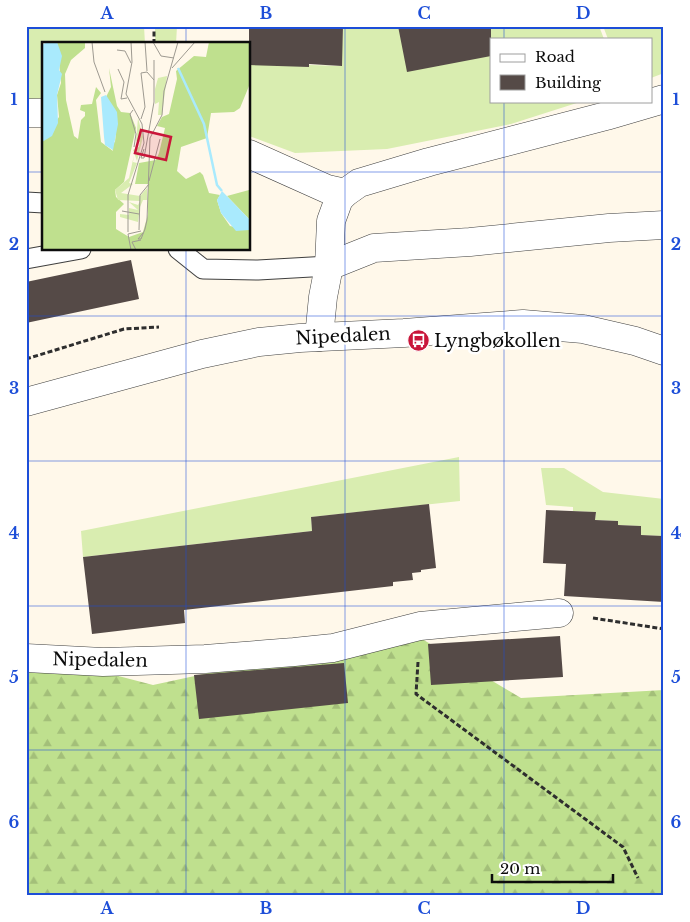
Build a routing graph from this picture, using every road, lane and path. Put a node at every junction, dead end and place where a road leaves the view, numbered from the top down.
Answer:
1 (154, 26) edge
2 (154, 42) edge
3 (664, 99) edge
4 (26, 113) edge
5 (42, 113) edge
6 (250, 154) edge
7 (346, 193) junction
8 (26, 202) edge
9 (42, 202) edge
10 (664, 225) edge
11 (76, 250) edge
12 (179, 250) edge
13 (26, 259) edge
14 (329, 266) junction
15 (319, 337) junction
16 (664, 351) edge
17 (26, 402) edge
18 (559, 612) joint
19 (420, 626) junction
20 (664, 629) edge
21 (26, 658) edge
22 (638, 878) dead end

1 - 2 path
3 - 7 street
4 - 5 street
6 - 7 street
7 - 14 street
8 - 9 lane
10 - 14 street
11 - 13 lane
12 - 14 lane
14 - 15 street
15 - 16 street, Nipedalen
15 - 17 street, Nipedalen
18 - 19 street, Nipedalen
18 - 20 path
19 - 21 street, Nipedalen
19 - 22 path

